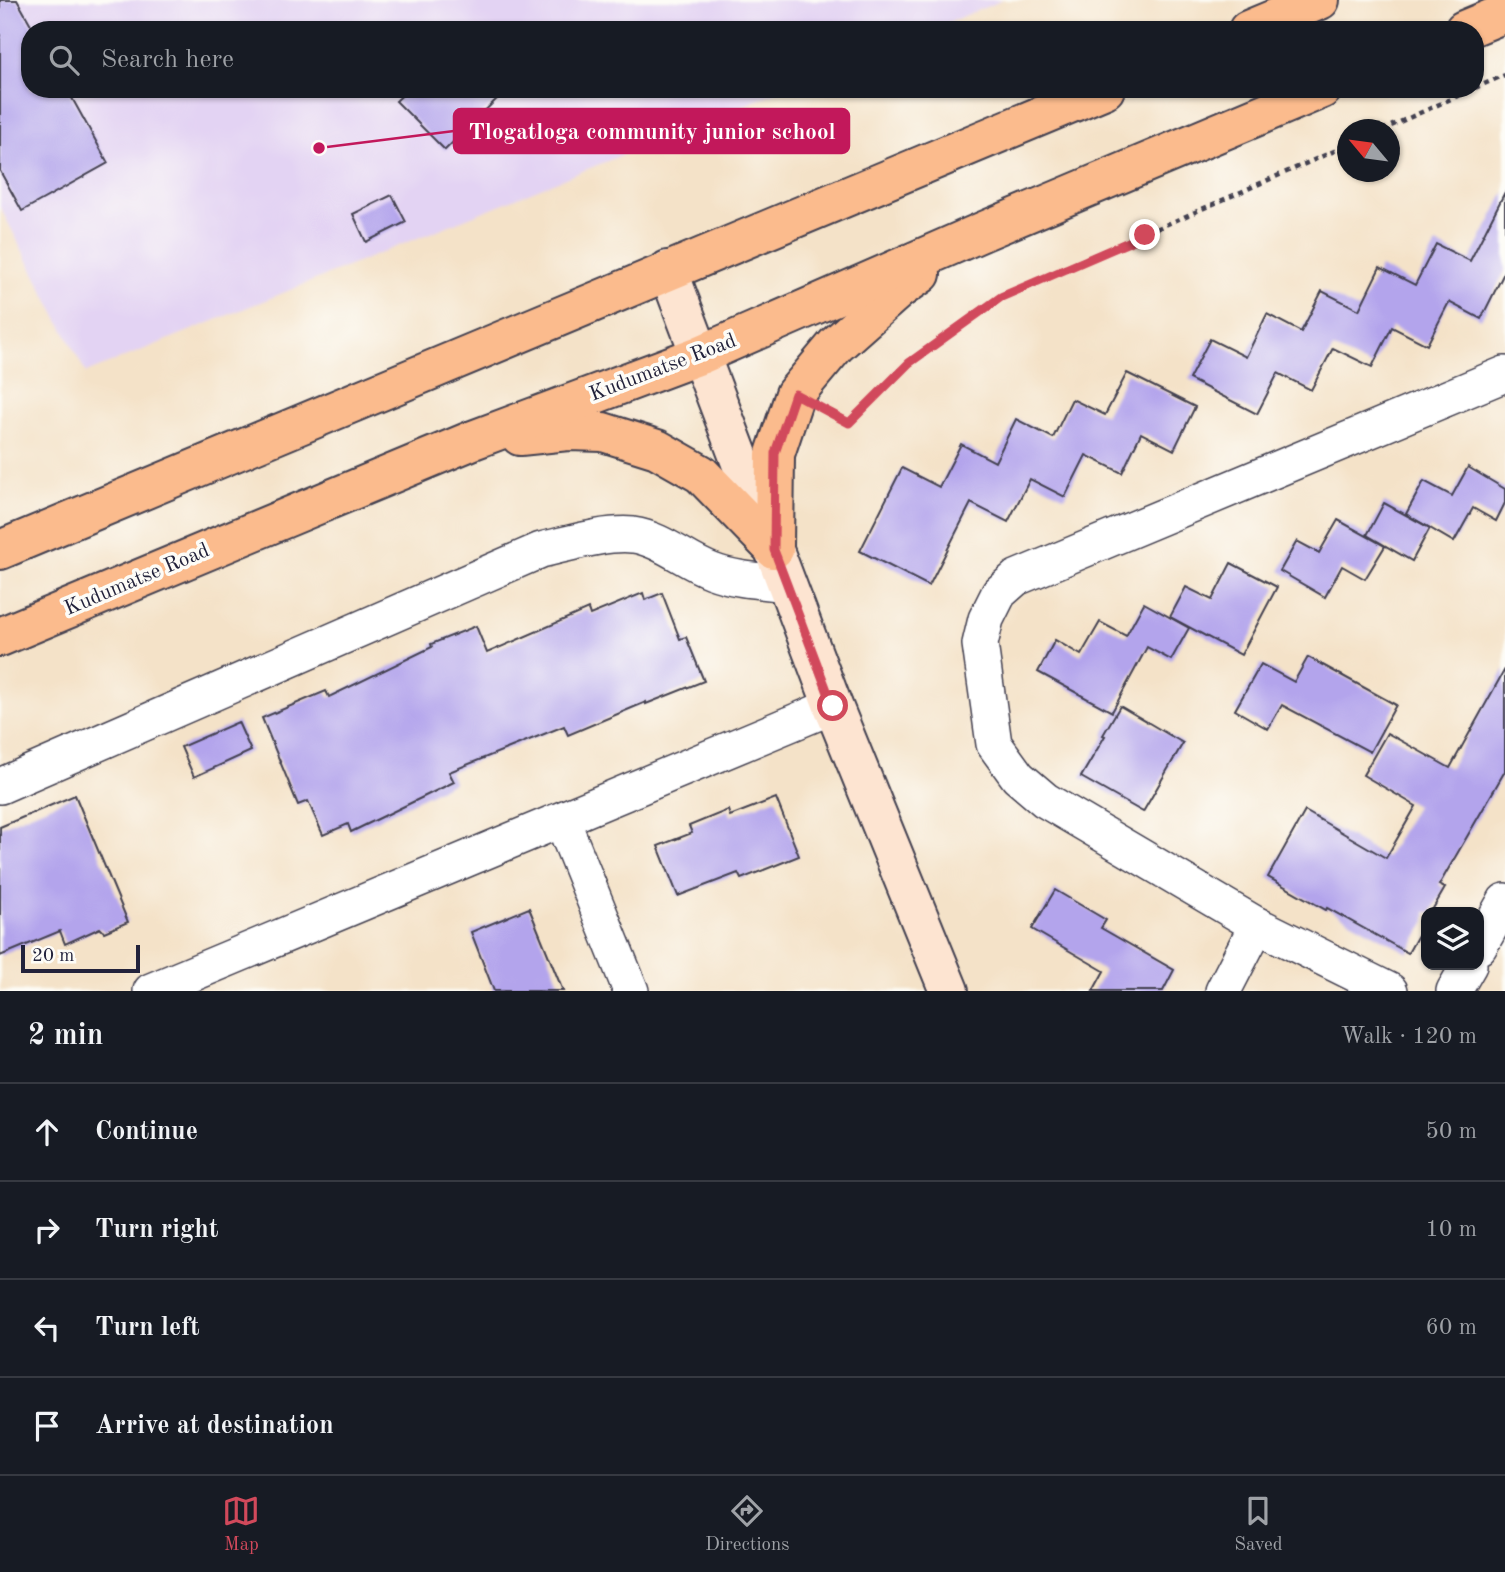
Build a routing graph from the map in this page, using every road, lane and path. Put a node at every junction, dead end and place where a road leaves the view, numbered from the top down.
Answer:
1 (1320, 0) edge
2 (1505, 12) edge
3 (1270, 21) edge
4 (1484, 21) edge
5 (1505, 75) edge
6 (1484, 84) edge
7 (1083, 98) edge
8 (1301, 98) edge
9 (1454, 98) edge
10 (1400, 122) edge
11 (1337, 150) edge
12 (984, 231) junction
13 (668, 270) junction
14 (700, 355) junction
15 (1505, 374) edge
16 (795, 394) junction
17 (472, 440) junction
18 (0, 550) edge
19 (774, 550) junction
20 (788, 584) junction
21 (0, 637) edge
22 (833, 706) junction
23 (0, 786) edge
24 (562, 820) junction
25 (1505, 901) edge
26 (1257, 925) junction
27 (1484, 938) edge
28 (1466, 970) edge
29 (151, 991) edge
30 (631, 991) edge
31 (950, 991) edge
32 (1223, 991) edge
33 (1390, 991) edge
34 (1454, 991) edge

1 - 3 main road
2 - 4 main road
5 - 6 path
7 - 13 main road
8 - 12 main road, Kudumatse Road
9 - 10 path
11 - 16 path
12 - 14 main road, Kudumatse Road
12 - 16 main road
13 - 14 street
13 - 18 main road
14 - 17 main road, Kudumatse Road
14 - 19 street
15 - 26 street
16 - 19 main road
17 - 19 main road
17 - 21 main road, Kudumatse Road
19 - 20 street
20 - 22 street
20 - 23 street
22 - 24 street
22 - 31 street
24 - 29 street
24 - 30 street
25 - 27 street
26 - 32 street
26 - 33 street
28 - 34 street

